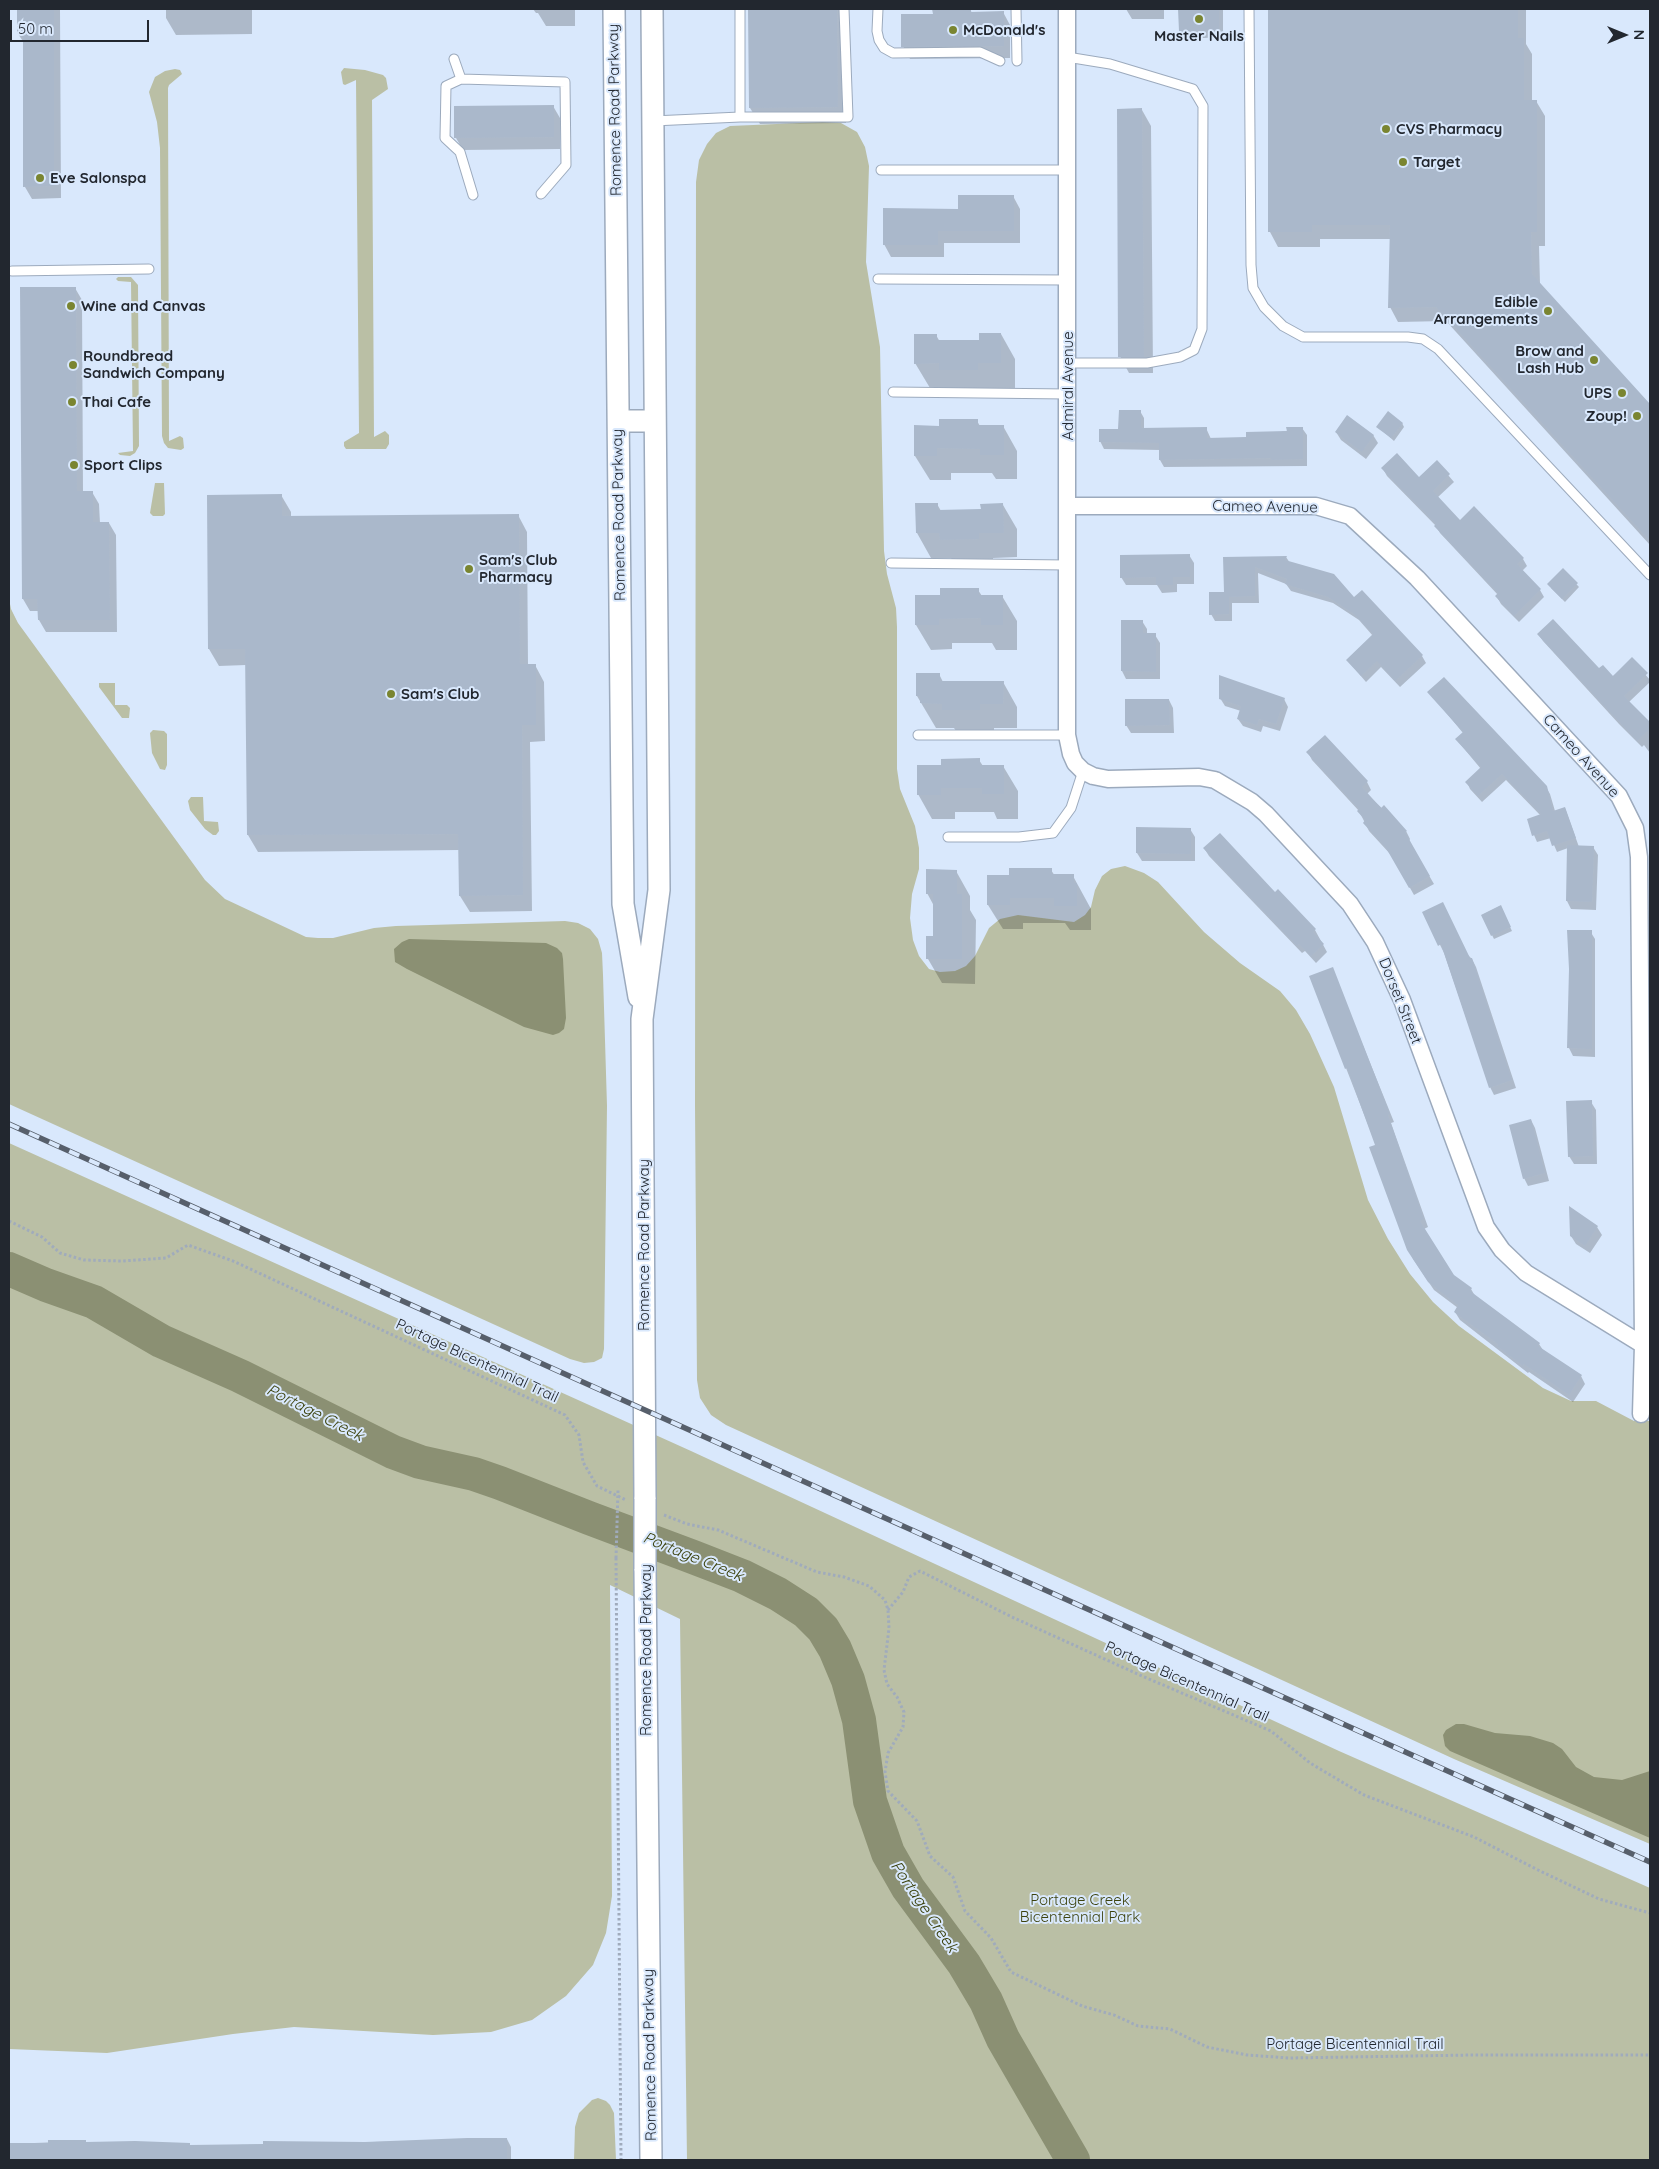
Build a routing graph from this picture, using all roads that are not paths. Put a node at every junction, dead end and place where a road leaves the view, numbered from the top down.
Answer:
1 (614, 9) edge
2 (652, 9) edge
3 (740, 9) edge
4 (844, 9) edge
5 (878, 9) edge
6 (1016, 9) edge
7 (1067, 9) edge
8 (1249, 9) edge
9 (1067, 57) junction
10 (454, 59) dead end
11 (1000, 61) dead end
12 (1016, 61) dead end
13 (461, 79) junction
14 (740, 117) junction
15 (653, 122) junction
16 (881, 170) dead end
17 (1067, 170) junction
18 (541, 194) dead end
19 (473, 195) dead end
20 (149, 269) dead end
21 (12, 270) dead end
22 (878, 279) dead end
23 (1067, 280) junction
24 (1068, 363) junction
25 (893, 392) dead end
26 (1068, 394) junction
27 (618, 421) junction
28 (655, 421) junction
29 (1068, 506) junction
30 (891, 563) dead end
31 (1067, 565) junction
32 (1650, 575) edge
33 (918, 735) dead end
34 (1067, 735) junction
35 (1079, 767) junction
36 (948, 836) dead end
37 (642, 1019) junction
38 (1643, 1345) junction
39 (1641, 1414) dead end
40 (650, 2160) edge

1 - 27 street, Romence Road Parkway
2 - 15 street, Romence Road Parkway
3 - 14 lane
4 - 14 lane
5 - 11 lane
6 - 12 lane
7 - 9 street, Admiral Avenue
8 - 32 lane
9 - 17 street, Admiral Avenue
9 - 24 lane
10 - 13 lane
13 - 18 lane
13 - 19 lane
14 - 15 lane
15 - 28 street, Romence Road Parkway
16 - 17 lane
17 - 23 street, Admiral Avenue
20 - 21 lane
22 - 23 lane
23 - 24 street, Admiral Avenue
24 - 26 street, Admiral Avenue
25 - 26 lane
26 - 29 street, Admiral Avenue
27 - 28 street
27 - 37 street, Romence Road Parkway
28 - 37 street, Romence Road Parkway
29 - 31 street, Admiral Avenue
29 - 38 street, Cameo Avenue
30 - 31 lane
31 - 34 street, Admiral Avenue
33 - 34 lane
34 - 35 street, Admiral Avenue
35 - 36 lane
35 - 38 street, Dorset Street
37 - 40 street, Romence Road Parkway, bridge
38 - 39 street, Cameo Avenue

